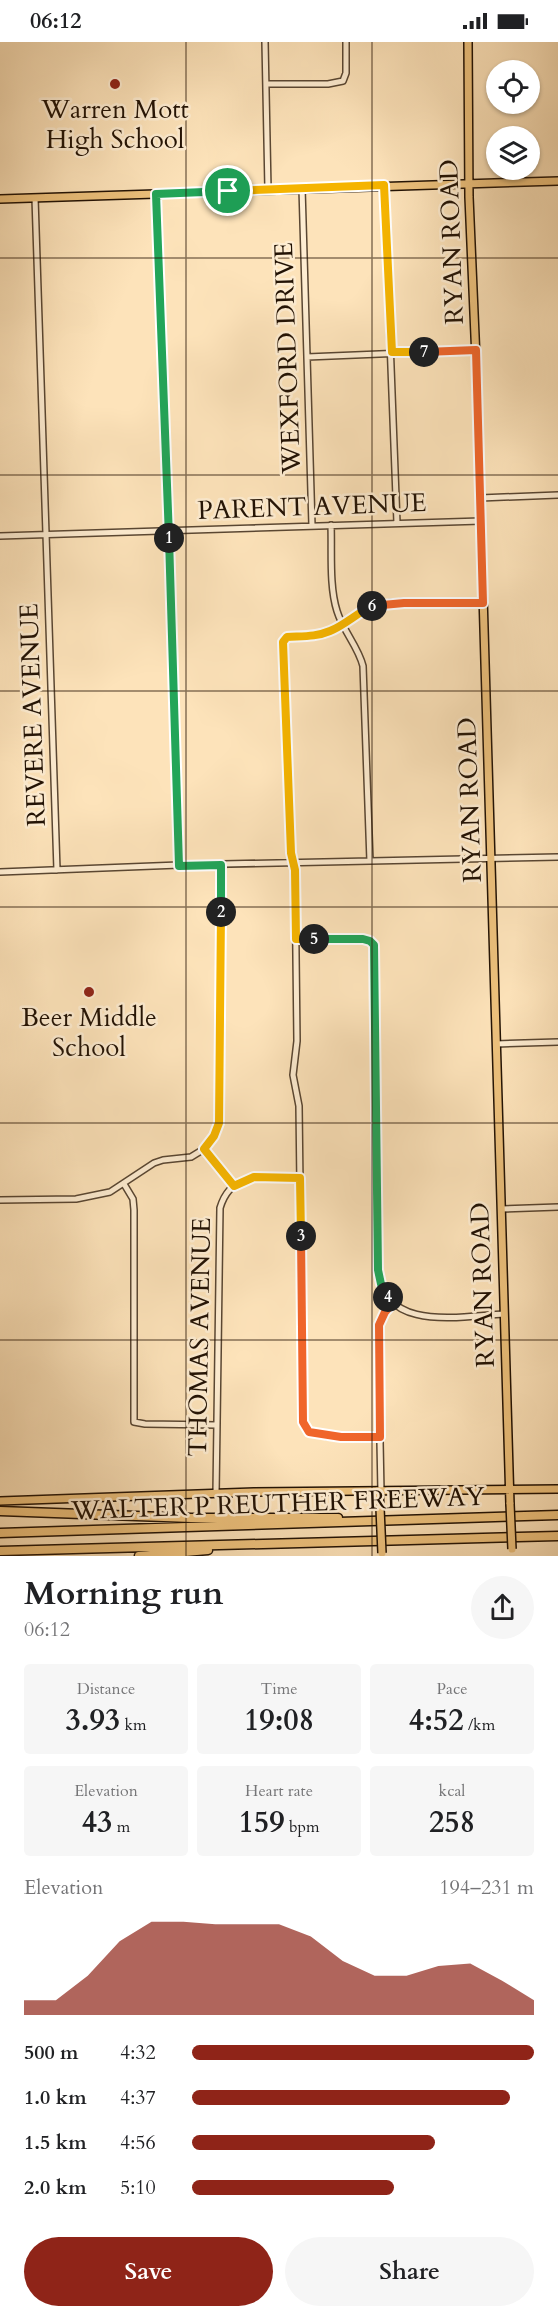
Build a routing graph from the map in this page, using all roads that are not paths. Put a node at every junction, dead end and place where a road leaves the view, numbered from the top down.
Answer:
1 (265, 42) edge
2 (346, 42) edge
3 (468, 42) edge
4 (266, 84) junction
5 (558, 181) edge
6 (469, 184) junction
7 (384, 185) junction
8 (302, 188) junction
9 (268, 189) junction
10 (156, 194) junction
11 (35, 198) junction
12 (0, 199) edge
13 (476, 350) junction
14 (392, 352) junction
15 (307, 357) junction
16 (558, 495) edge
17 (480, 498) junction
18 (481, 520) junction
19 (397, 523) junction
20 (331, 525) junction
21 (312, 526) junction
22 (168, 530) junction
23 (46, 534) junction
24 (0, 536) edge
25 (483, 603) junction
26 (342, 624) junction
27 (558, 857) edge
28 (492, 860) junction
29 (370, 861) junction
30 (294, 863) junction
31 (221, 865) junction
32 (179, 866) junction
33 (57, 870) junction
34 (0, 872) edge
35 (296, 939) junction
36 (558, 1042) edge
37 (496, 1044) junction
38 (204, 1149) junction
39 (300, 1178) junction
40 (124, 1184) junction
41 (234, 1186) junction
42 (0, 1200) edge
43 (558, 1207) edge
44 (501, 1209) junction
45 (393, 1303) junction
46 (504, 1314) junction
47 (217, 1425) junction
48 (380, 1437) junction
49 (558, 1489) edge
50 (510, 1490) junction
51 (380, 1492) junction
52 (216, 1494) junction
53 (0, 1501) edge
54 (0, 1511) edge
55 (558, 1515) edge
56 (368, 1521) junction
57 (0, 1533) edge
58 (558, 1536) edge
59 (294, 1543) junction
60 (0, 1551) edge
61 (512, 1553) edge
62 (382, 1554) edge
63 (139, 1556) edge

1 - 4 street
2 - 4 street
3 - 6 main road, RYAN ROAD
4 - 9 street
5 - 6 main road
6 - 7 main road
6 - 13 main road, RYAN ROAD
7 - 8 main road
7 - 14 street
8 - 9 main road
8 - 15 street, WEXFORD DRIVE
9 - 10 main road
10 - 11 main road
10 - 22 street
11 - 12 main road
11 - 23 street, REVERE AVENUE
13 - 14 street
13 - 17 main road, RYAN ROAD
14 - 15 street
14 - 19 street
15 - 21 street, WEXFORD DRIVE
16 - 17 street
17 - 18 main road, RYAN ROAD
18 - 19 street, PARENT AVENUE
18 - 25 main road, RYAN ROAD
19 - 20 street, PARENT AVENUE
20 - 21 street, PARENT AVENUE
20 - 26 street
21 - 22 street, PARENT AVENUE
22 - 23 street, PARENT AVENUE
22 - 32 street
23 - 24 street, PARENT AVENUE
23 - 33 street, REVERE AVENUE
25 - 26 street
25 - 28 main road, RYAN ROAD
26 - 29 street
26 - 30 street
27 - 28 street
28 - 29 street
28 - 37 main road, RYAN ROAD
29 - 30 street
30 - 31 street
30 - 35 street
31 - 32 street
31 - 38 street
32 - 33 street
33 - 34 street
35 - 39 street
35 - 45 street
36 - 37 street
37 - 44 main road, RYAN ROAD
38 - 40 street
38 - 41 street, THOMAS AVENUE
39 - 41 street, THOMAS AVENUE
39 - 48 street
40 - 42 street
40 - 47 street
41 - 47 street, THOMAS AVENUE
43 - 44 street
44 - 46 main road, RYAN ROAD
45 - 46 street
45 - 48 street
46 - 50 main road, RYAN ROAD
47 - 52 street, THOMAS AVENUE
48 - 51 street
49 - 50 main road
50 - 51 main road
50 - 61 main road, RYAN ROAD, bridge
51 - 52 main road
51 - 62 main road, bridge
52 - 53 main road
54 - 56 highway
55 - 56 highway, WALTER P REUTHER FREEWAY
56 - 57 highway, WALTER P REUTHER FREEWAY
58 - 59 highway, WALTER P REUTHER FREEWAY
59 - 60 highway, WALTER P REUTHER FREEWAY
59 - 63 highway

